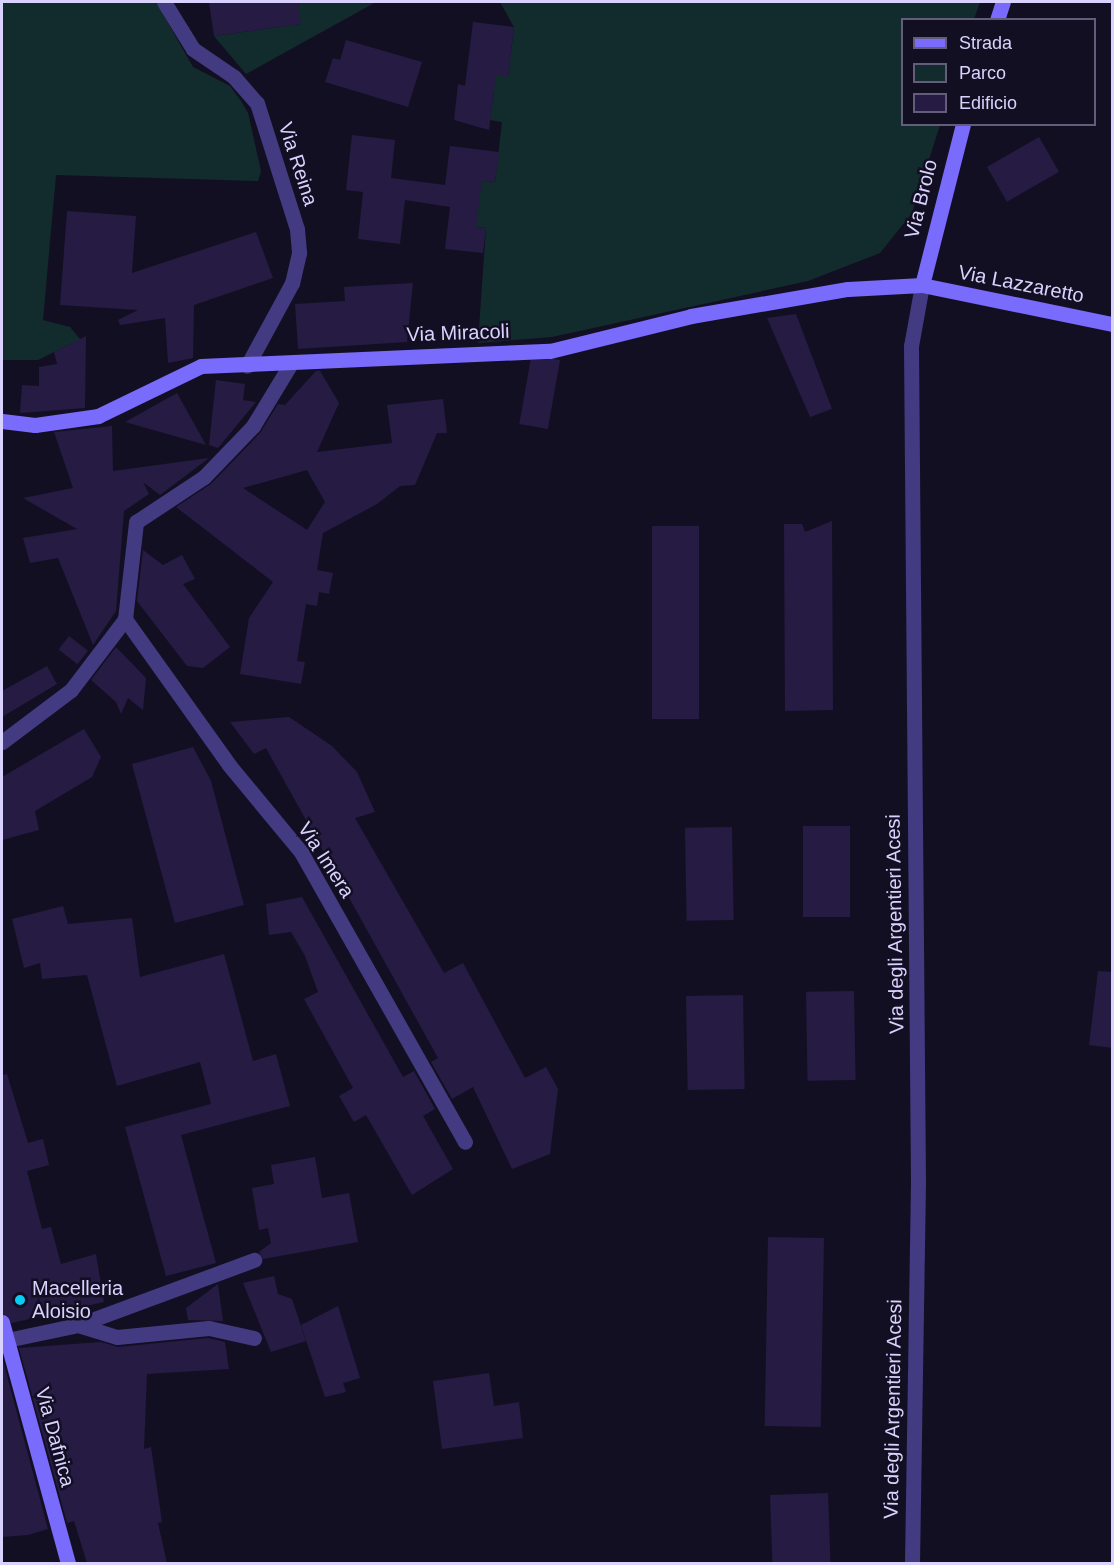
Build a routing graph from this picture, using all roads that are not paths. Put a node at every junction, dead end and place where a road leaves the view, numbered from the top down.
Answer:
1 (164, 2) edge
2 (1003, 2) edge
3 (998, 18) edge
4 (962, 126) edge
5 (922, 285) junction
6 (1113, 324) edge
7 (247, 366) junction
8 (290, 366) junction
9 (2, 421) edge
10 (125, 619) junction
11 (2, 742) edge
12 (465, 1142) dead end
13 (254, 1260) dead end
14 (2, 1322) edge
15 (78, 1325) junction
16 (254, 1338) dead end
17 (7, 1340) junction
18 (68, 1563) edge
19 (912, 1563) edge

1 - 7 street, Via Reina
2 - 3 street
4 - 5 street, Via Brolo
5 - 6 street, Via Lazzaretto
5 - 8 street, Via Miracoli
5 - 19 street, Via degli Argentieri Acesi
7 - 8 street, Via Miracoli
7 - 9 street, Via Miracoli
8 - 10 street
10 - 11 street
10 - 12 street, Via Imera
13 - 15 street
14 - 17 street, Via Dafnica
15 - 16 street
15 - 17 street
17 - 18 street, Via Dafnica

